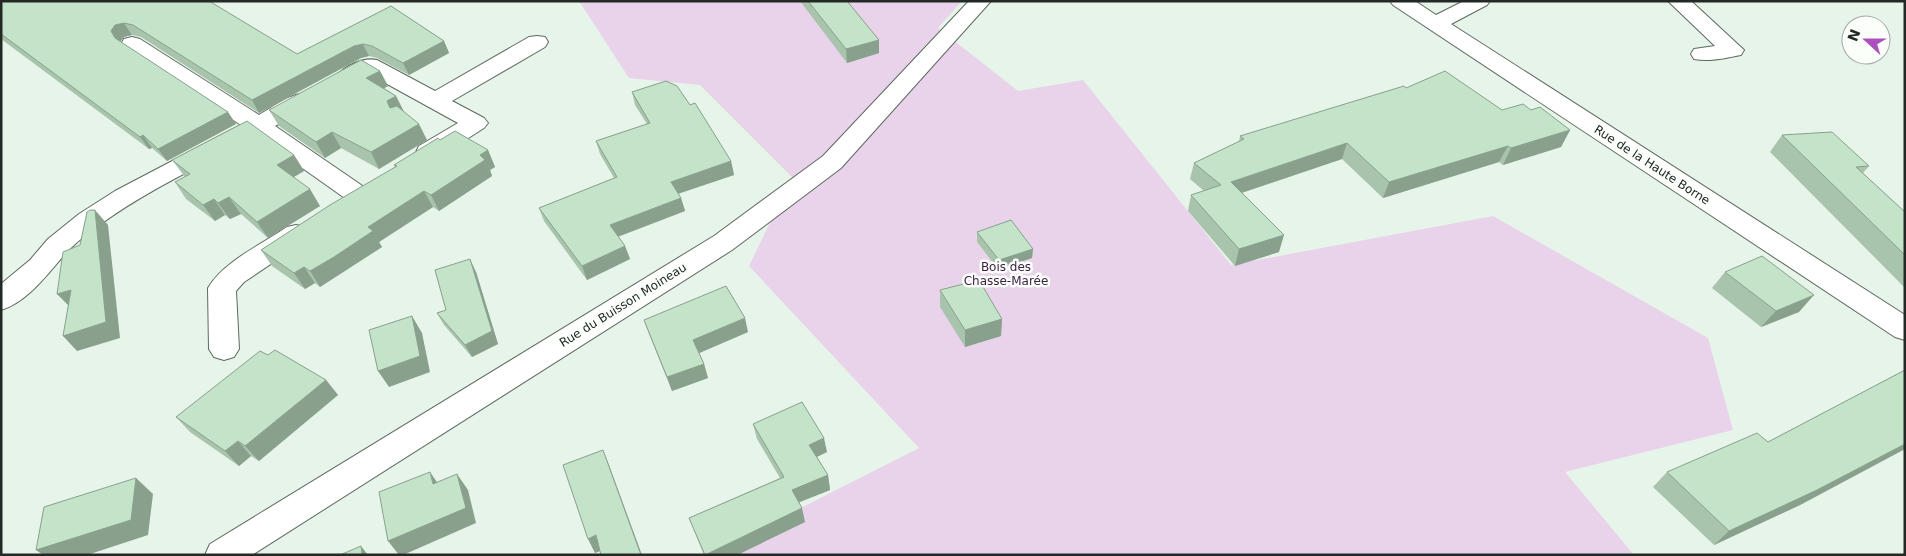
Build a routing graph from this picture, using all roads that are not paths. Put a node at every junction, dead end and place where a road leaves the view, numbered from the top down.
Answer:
1 (981, 1) edge
2 (1400, 1) edge
3 (1480, 1) edge
4 (1678, 1) edge
5 (1435, 24) junction
6 (537, 42) dead end
7 (132, 44) dead end
8 (1702, 54) dead end
9 (435, 101) junction
10 (258, 126) junction
11 (408, 164) edge
12 (1, 300) edge
13 (1905, 329) edge
14 (224, 349) dead end
15 (222, 555) edge

1 - 15 street, Rue du Buisson Moineau
2 - 5 street, Rue de la Haute Borne
3 - 5 street
4 - 8 street
5 - 13 street, Rue de la Haute Borne
6 - 9 street
7 - 10 street
9 - 10 street
9 - 11 street
10 - 12 street
10 - 14 street

